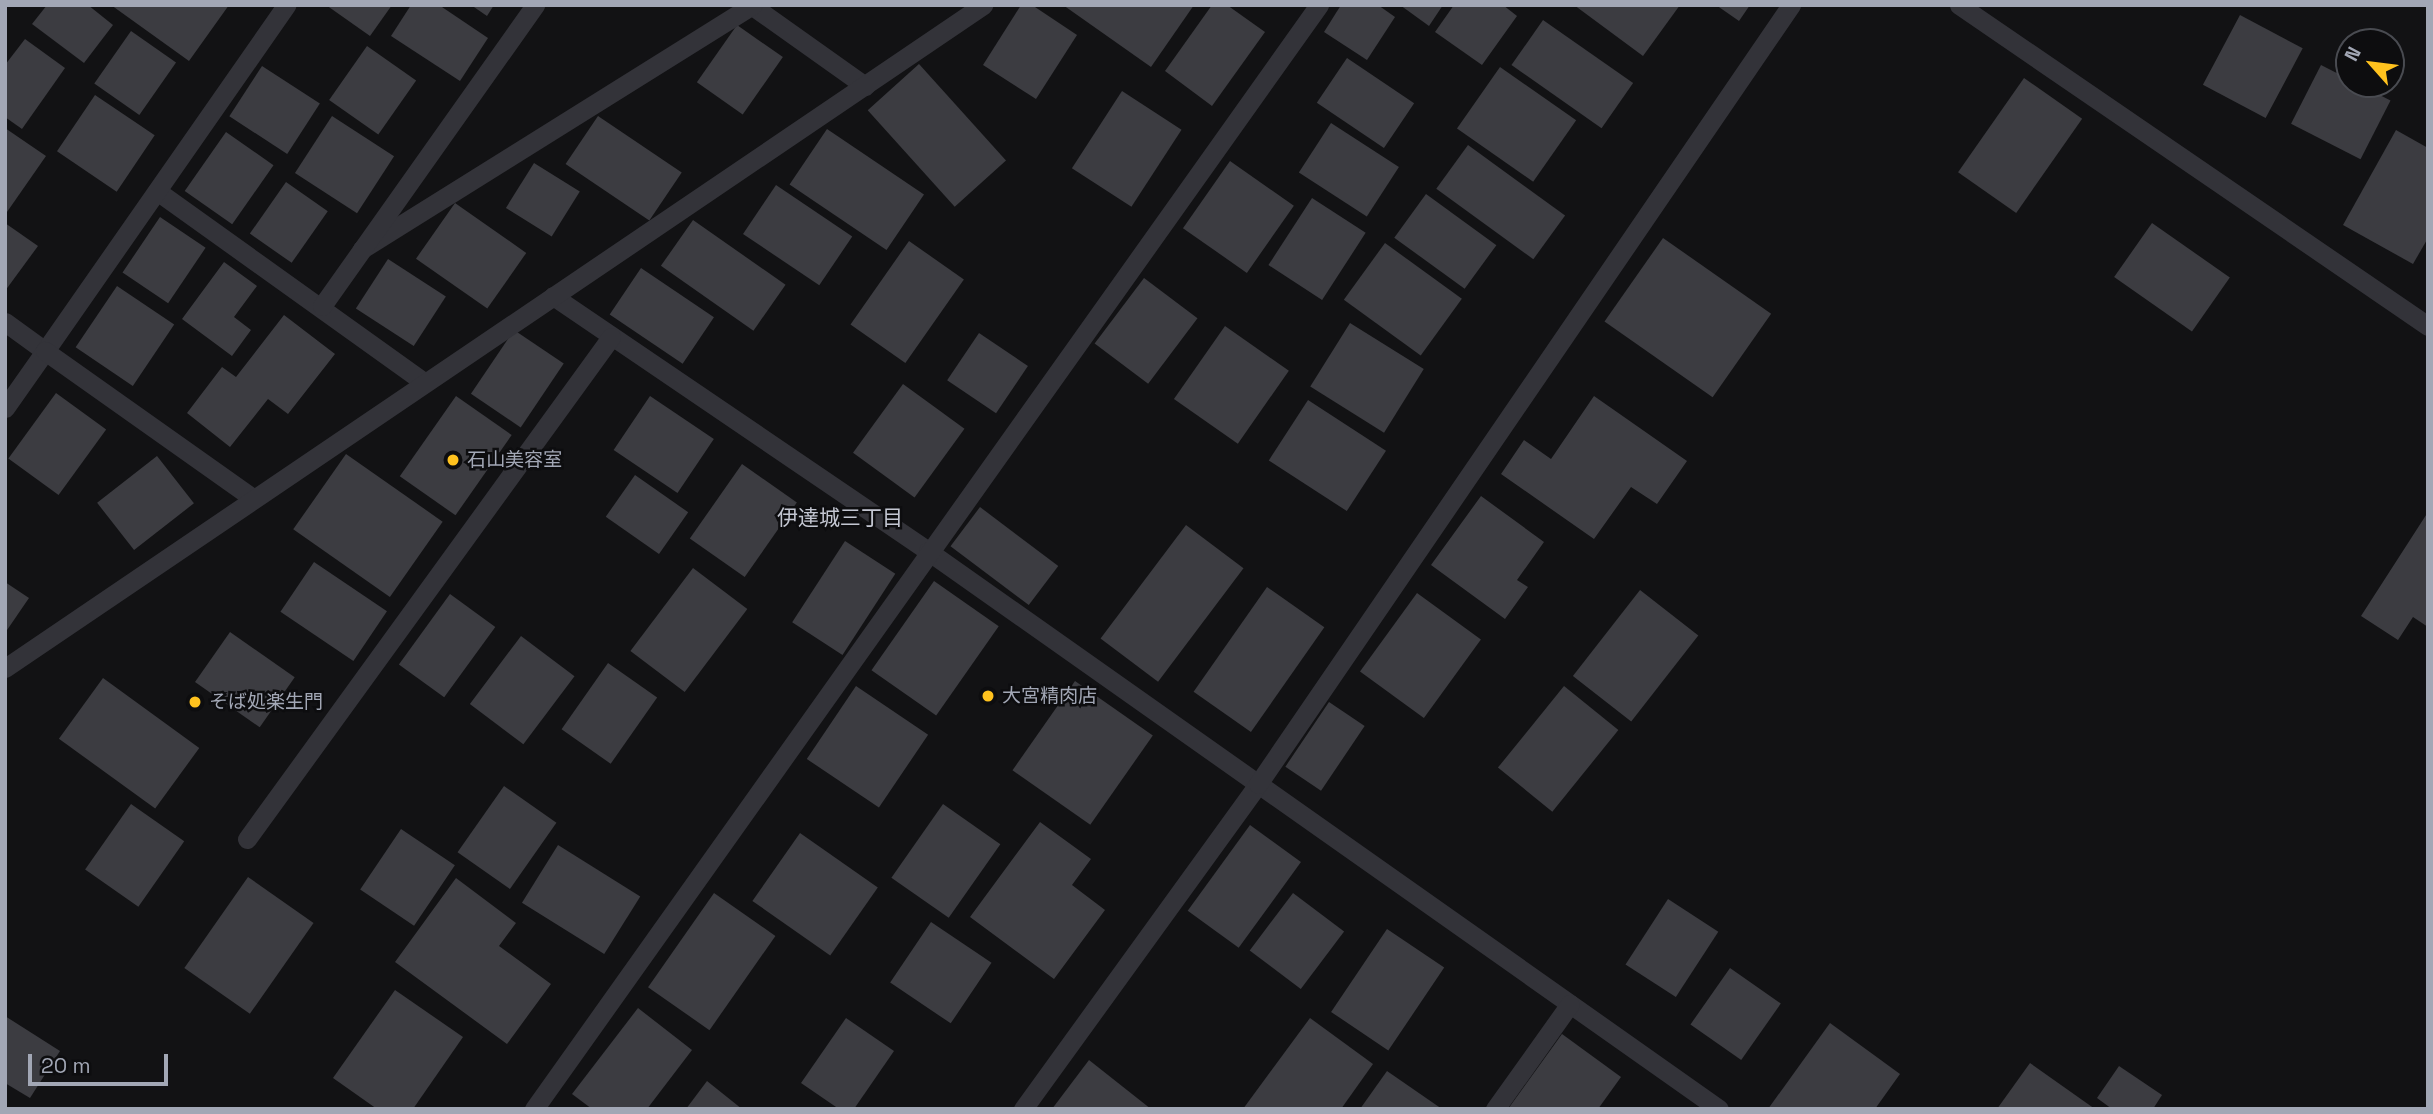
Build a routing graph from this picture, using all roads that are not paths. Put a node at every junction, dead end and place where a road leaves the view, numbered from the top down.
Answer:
1 (286, 5) edge
2 (535, 5) edge
3 (983, 5) edge
4 (1319, 5) edge
5 (1791, 5) edge
6 (1959, 5) edge
7 (752, 6) edge
8 (865, 86) junction
9 (157, 191) junction
10 (362, 249) junction
11 (552, 296) junction
12 (322, 306) junction
13 (5, 322) edge
14 (2428, 326) edge
15 (611, 337) junction
16 (45, 351) junction
17 (422, 381) junction
18 (5, 408) edge
19 (250, 496) junction
20 (928, 551) junction
21 (5, 668) edge
22 (1258, 784) junction
23 (247, 839) dead end
24 (1570, 1004) junction
25 (534, 1109) edge
26 (1023, 1109) edge
27 (1495, 1109) edge
28 (1719, 1109) edge

1 - 9 lane
2 - 10 lane
3 - 8 lane
4 - 20 lane
5 - 22 lane
6 - 14 lane
7 - 8 lane
7 - 10 lane
8 - 11 lane
9 - 12 lane
9 - 16 lane
10 - 12 lane
11 - 15 lane
11 - 17 lane
12 - 17 lane
13 - 16 lane
15 - 20 lane
15 - 23 lane
16 - 18 lane
16 - 19 lane
17 - 19 lane
19 - 21 lane
20 - 22 lane
20 - 25 lane
22 - 24 lane
22 - 26 lane
24 - 27 lane
24 - 28 lane

